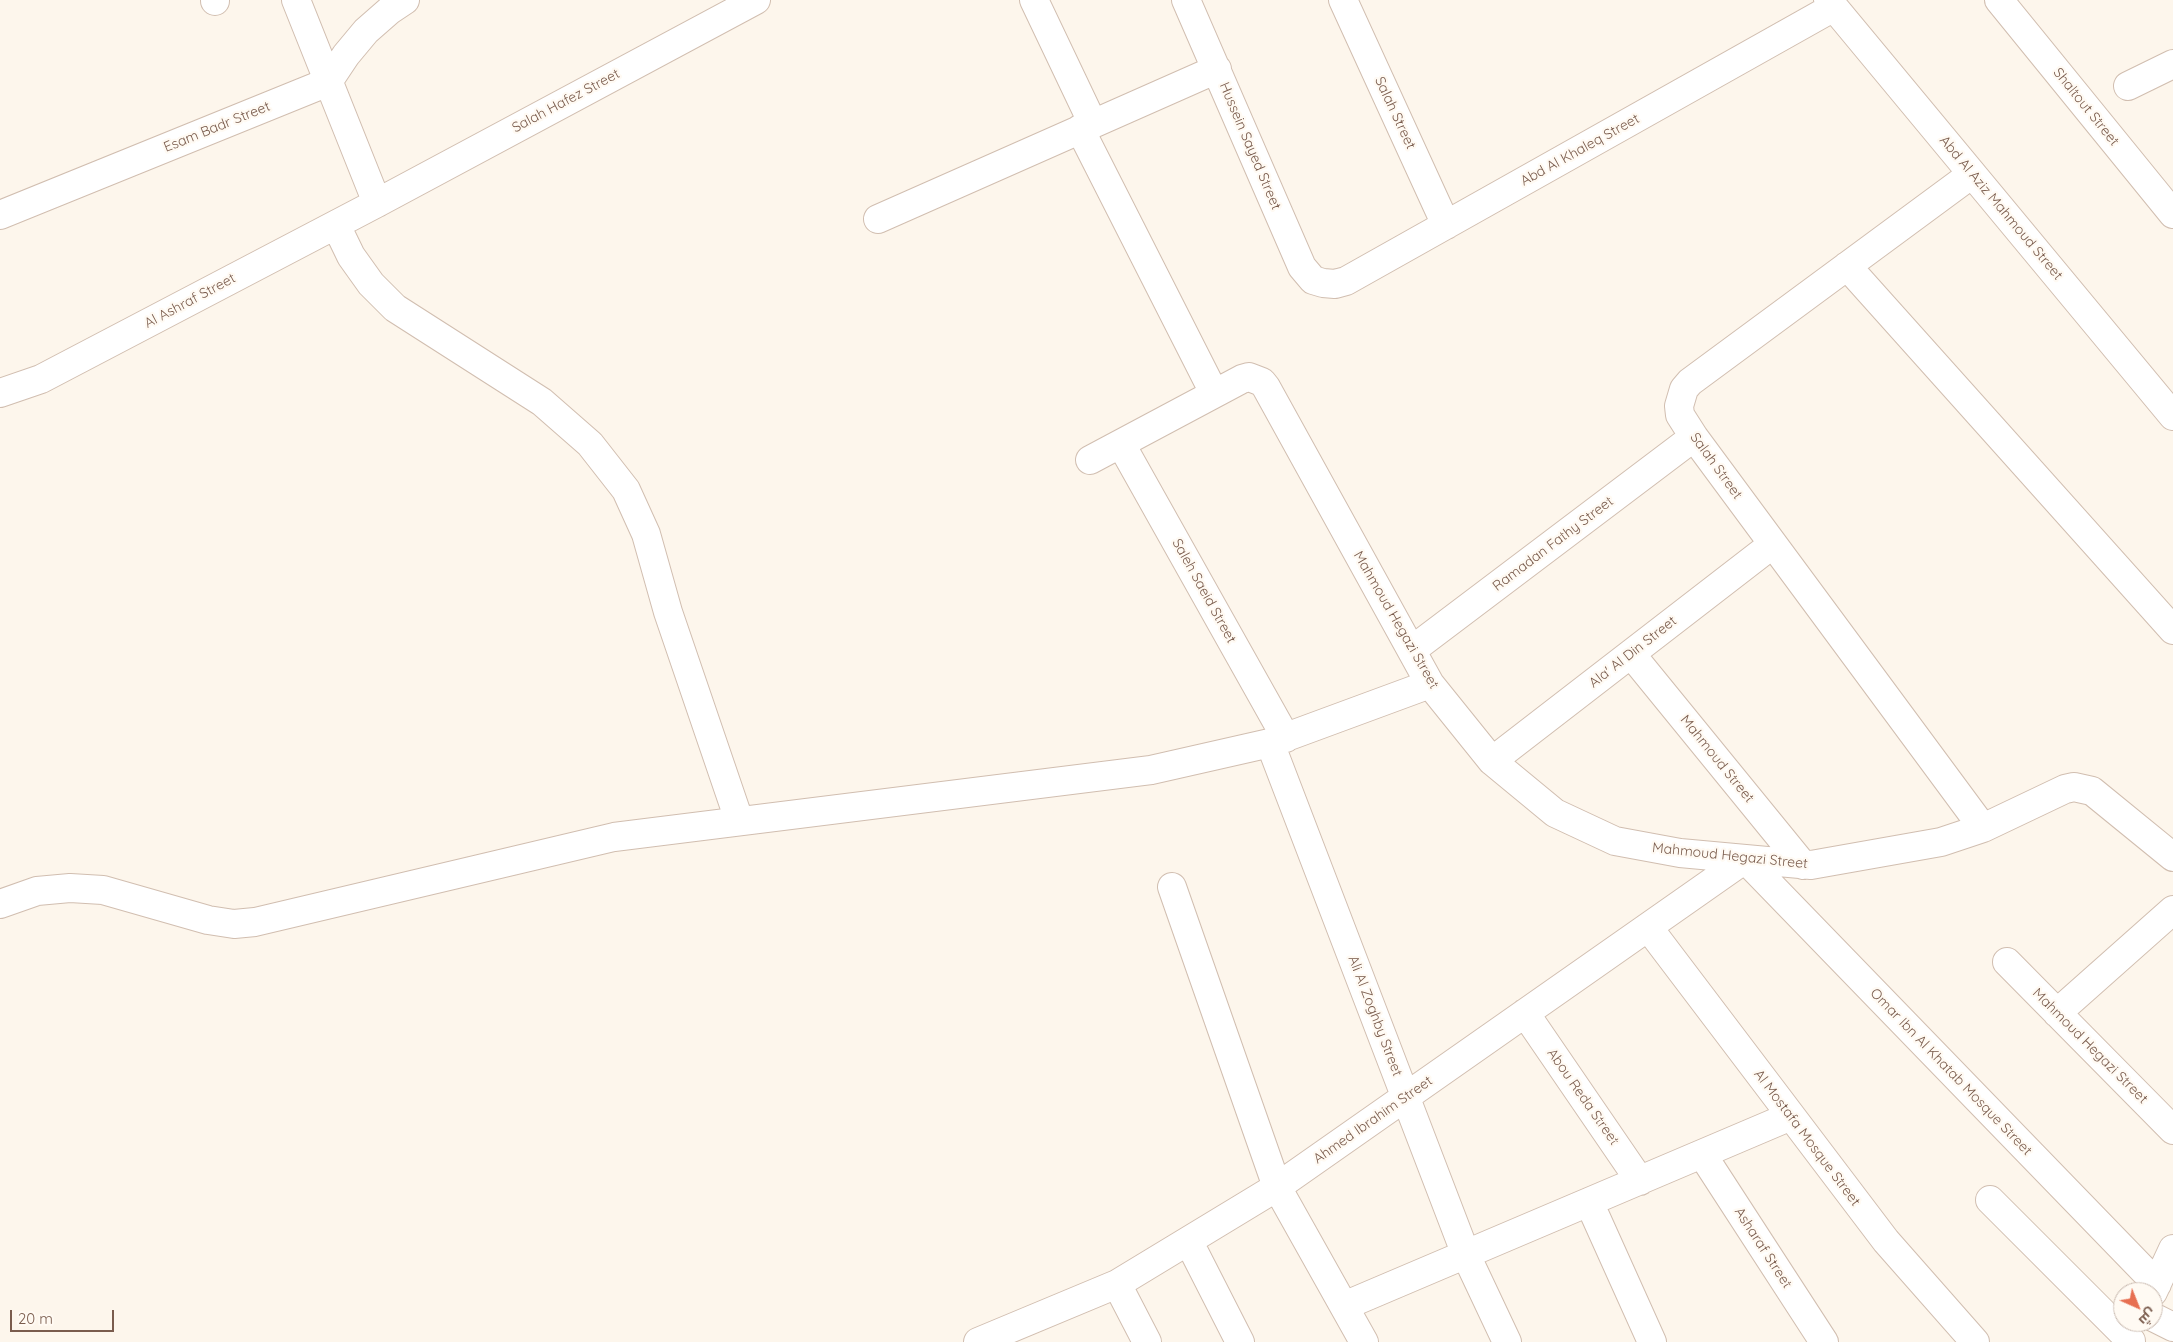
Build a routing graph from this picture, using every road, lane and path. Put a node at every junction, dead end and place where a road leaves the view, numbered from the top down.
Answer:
1 (296, 0) edge
2 (405, 0) edge
3 (756, 0) edge
4 (1034, 0) edge
5 (1186, 0) edge
6 (1343, 0) edge
7 (1999, 0) edge
8 (1831, 3) edge
9 (2173, 64) edge
10 (1217, 69) junction
11 (328, 82) junction
12 (2128, 86) dead end
13 (1087, 127) junction
14 (1972, 174) junction
15 (377, 203) junction
16 (2171, 207) edge
17 (0, 215) edge
18 (878, 219) dead end
19 (336, 224) junction
20 (1446, 225) junction
21 (1848, 266) junction
22 (1323, 284) joint
23 (0, 393) edge
24 (1214, 393) junction
25 (2173, 416) edge
26 (1694, 437) junction
27 (1121, 444) junction
28 (1090, 460) dead end
29 (1773, 544) junction
30 (2173, 630) edge
31 (1412, 650) junction
32 (1631, 654) junction
33 (1430, 684) junction
34 (1278, 740) junction
35 (1492, 761) junction
36 (739, 820) junction
37 (1983, 828) junction
38 (2173, 857) edge
39 (1745, 859) junction
40 (1803, 865) junction
41 (1172, 887) dead end
42 (0, 904) edge
43 (2173, 910) edge
44 (1648, 927) junction
45 (2007, 962) dead end
46 (2057, 1013) junction
47 (1525, 1014) junction
48 (1406, 1097) junction
49 (1791, 1116) junction
50 (2173, 1130) edge
51 (1702, 1154) junction
52 (1640, 1181) junction
53 (1276, 1187) junction
54 (1990, 1200) dead end
55 (1589, 1202) junction
56 (1189, 1242) junction
57 (2173, 1249) edge
58 (1466, 1255) junction
59 (2149, 1282) edge
60 (2158, 1282) edge
61 (1118, 1284) junction
62 (1344, 1306) junction
63 (2133, 1335) edge
64 (978, 1342) edge
65 (1147, 1342) edge
66 (1240, 1342) edge
67 (1364, 1342) edge
68 (1507, 1342) edge
69 (1652, 1342) edge
70 (1824, 1342) edge
71 (1975, 1342) edge

1 - 11 street
2 - 11 street
3 - 15 street, Salah Hafez Street
4 - 13 street
5 - 10 street, Hussein Sayed Street
6 - 20 street, Salah Street
7 - 16 street, Shaltout Street
8 - 14 street, Abd Al Aziz Mahmoud Street
8 - 20 street, Abd Al Khaleq Street
9 - 12 street
10 - 13 street
10 - 22 street, Hussein Sayed Street
11 - 15 street
11 - 17 street, Esam Badr Street
13 - 18 street
13 - 24 street
14 - 21 street, Salah Street
14 - 25 street, Abd Al Aziz Mahmoud Street
15 - 19 street, Al Ashraf Street
19 - 23 street, Al Ashraf Street
19 - 36 street
20 - 22 street, Abd Al Khaleq Street
21 - 26 street, Salah Street
21 - 30 street
24 - 27 street, Mahmoud Hegazi Street
24 - 31 street, Mahmoud Hegazi Street
26 - 29 street, Salah Street
26 - 31 street, Ramadan Fathy Street
27 - 28 street, Mahmoud Hegazi Street
27 - 34 street, Saleh Saeid Street
29 - 32 street, Ala' Al Din Street
29 - 37 street, Salah Street
31 - 33 street, Mahmoud Hegazi Street
32 - 35 street, Ala' Al Din Street
32 - 40 street, Mahmoud Street
33 - 34 street
33 - 35 street, Mahmoud Hegazi Street
34 - 36 street
34 - 48 street, Ali Al Zoghby Street
35 - 39 street, Mahmoud Hegazi Street
36 - 42 street
37 - 38 street, Mahmoud Hegazi Street
37 - 40 street, Mahmoud Hegazi Street
39 - 40 street, Mahmoud Hegazi Street
39 - 44 street, Ahmed Ibrahim Street
39 - 59 street, Omar Ibn Al Khatab Mosque Street
41 - 53 street
43 - 46 street
44 - 47 street, Ahmed Ibrahim Street
44 - 49 street, Al Mostafa Mosque Street
45 - 46 street, Mahmoud Hegazi Street
46 - 50 street, Mahmoud Hegazi Street
47 - 48 street, Ahmed Ibrahim Street
47 - 52 street, Abou Reda Street
48 - 53 street, Ahmed Ibrahim Street
48 - 58 street, Ali Al Zoghby Street
49 - 51 street
49 - 71 street, Al Mostafa Mosque Street
51 - 52 street
51 - 70 street, Asharaf Street
52 - 55 street
53 - 56 street, Ahmed Ibrahim Street
53 - 62 street
54 - 63 street
55 - 58 street
55 - 69 street
56 - 61 street, Ahmed Ibrahim Street
56 - 66 street
57 - 60 street
58 - 62 street
58 - 68 street, Ali Al Zoghby Street
61 - 64 street, Ahmed Ibrahim Street
61 - 65 street
62 - 67 street

